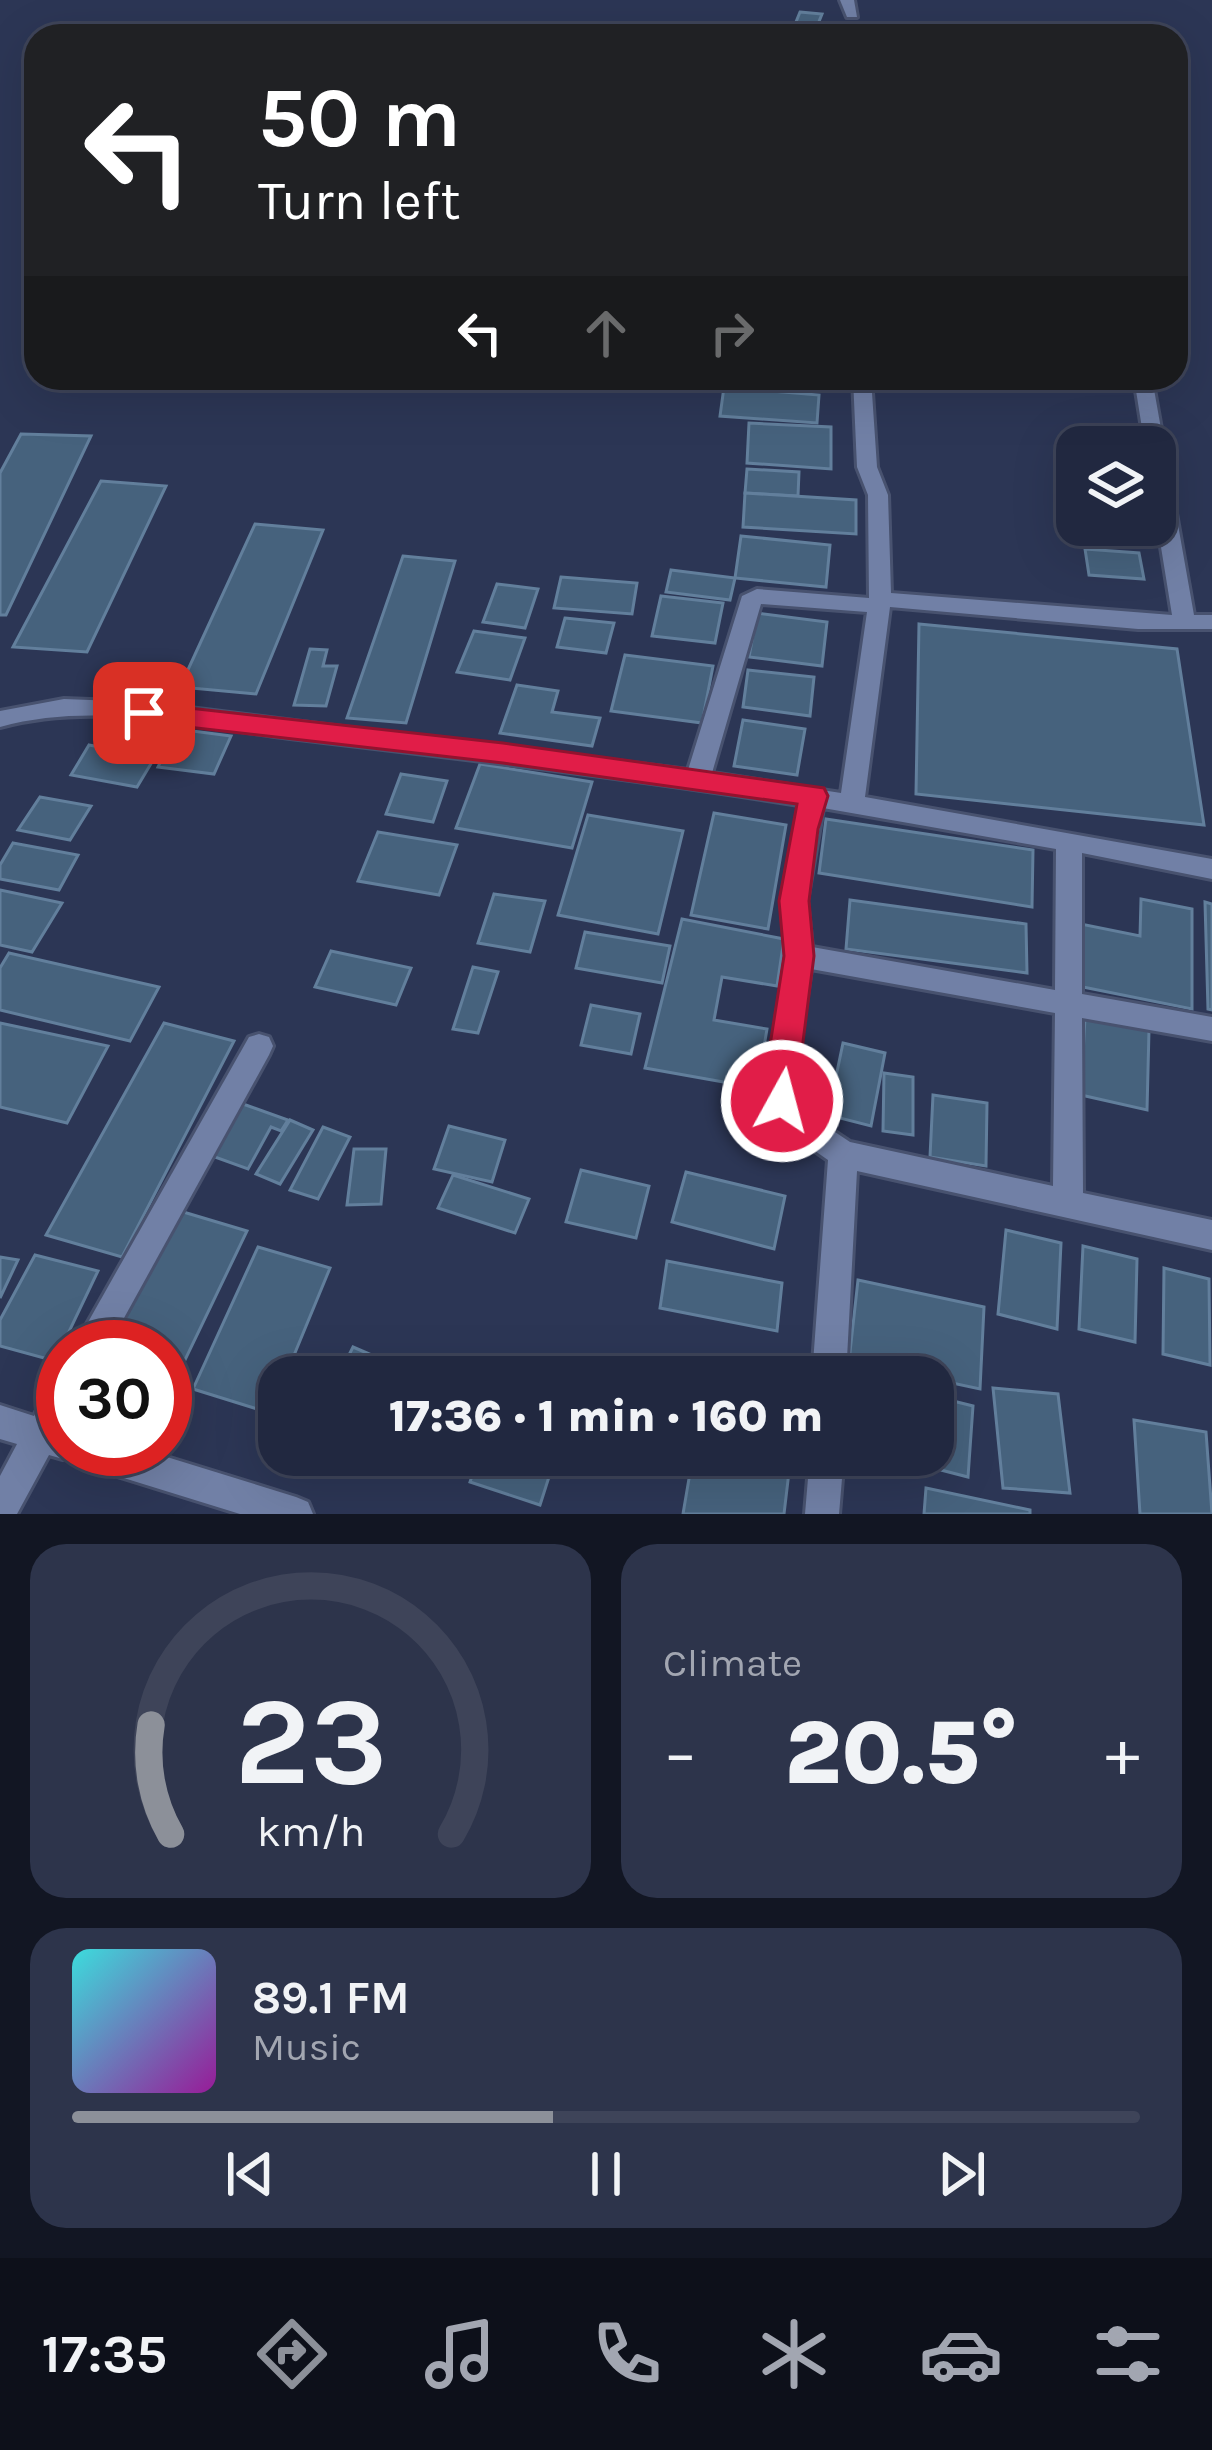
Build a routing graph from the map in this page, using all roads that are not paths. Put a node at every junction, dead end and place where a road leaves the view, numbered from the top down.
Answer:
1 (863, 390) edge
2 (1145, 390) edge
3 (1151, 426) edge
4 (1171, 546) edge
5 (879, 602) junction
6 (1212, 622) edge
7 (1184, 623) junction
8 (0, 718) edge
9 (698, 778) junction
10 (814, 796) junction
11 (852, 801) junction
12 (1069, 844) junction
13 (1212, 869) edge
14 (799, 956) junction
15 (1069, 1004) junction
16 (1212, 1029) edge
17 (259, 1046) dead end
18 (844, 1154) junction
19 (1068, 1201) junction
20 (1212, 1235) edge
21 (105, 1320) edge
22 (830, 1356) edge
23 (0, 1422) edge
24 (36, 1434) edge
25 (36, 1461) edge
26 (173, 1476) edge
27 (825, 1476) edge
28 (0, 1510) edge
29 (296, 1514) edge
30 (822, 1514) edge

1 - 5 street
2 - 3 street
4 - 7 street
5 - 7 street
5 - 9 street
5 - 11 street
6 - 7 street
8 - 9 street
9 - 10 street
10 - 11 street
10 - 14 street
11 - 12 street
12 - 13 street
12 - 15 street
14 - 15 street
14 - 18 street
15 - 16 street
15 - 19 street
17 - 21 street
18 - 19 street
18 - 22 street
19 - 20 street
23 - 24 street
25 - 28 street
26 - 29 street
27 - 30 street

